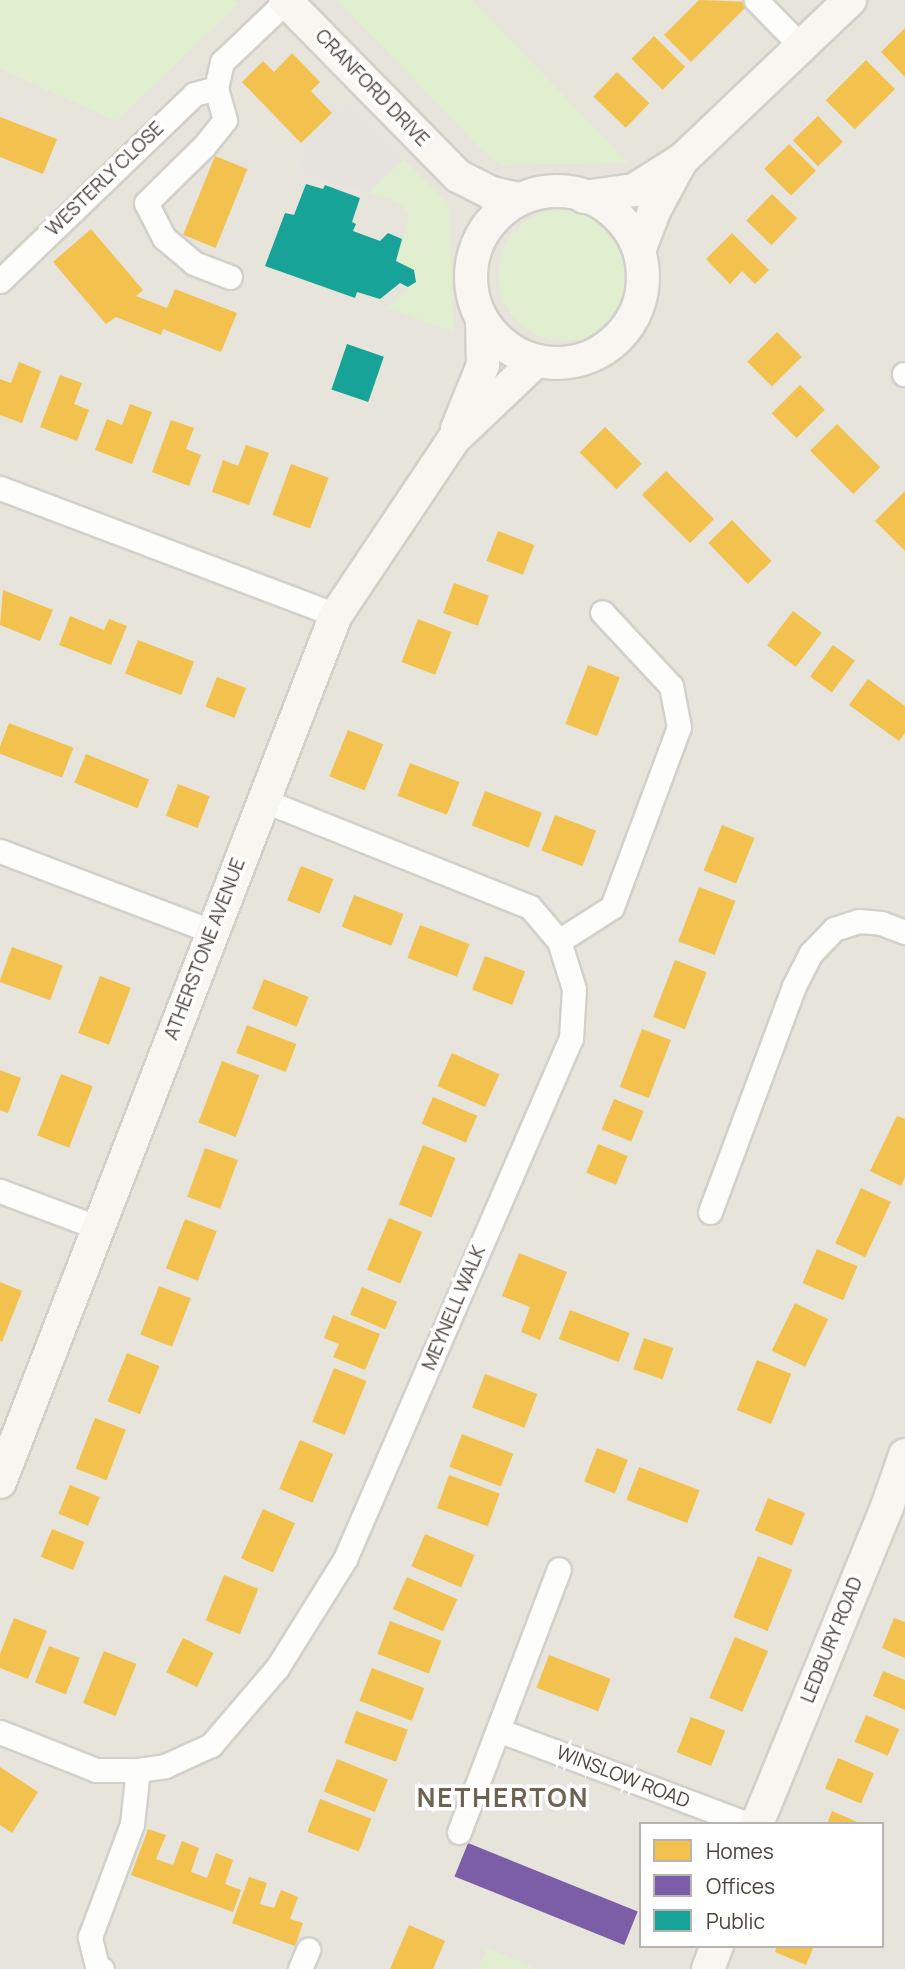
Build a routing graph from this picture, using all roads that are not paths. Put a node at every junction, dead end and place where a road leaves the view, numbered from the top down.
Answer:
1 (286, 0) edge
2 (756, 0) edge
3 (850, 0) edge
4 (802, 47) junction
5 (216, 88) junction
6 (683, 159) junction
7 (458, 176) junction
8 (584, 197) junction
9 (519, 199) junction
10 (640, 248) junction
11 (472, 263) junction
12 (230, 277) dead end
13 (0, 281) edge
14 (482, 320) junction
15 (537, 361) junction
16 (454, 439) junction
17 (0, 488) edge
18 (602, 612) dead end
19 (336, 615) junction
20 (262, 800) junction
21 (0, 851) edge
22 (211, 931) junction
23 (905, 932) edge
24 (559, 941) junction
25 (0, 1191) edge
26 (710, 1212) dead end
27 (97, 1227) junction
28 (905, 1455) edge
29 (0, 1482) edge
30 (896, 1511) edge
31 (559, 1569) dead end
32 (498, 1730) junction
33 (0, 1732) edge
34 (138, 1770) junction
35 (743, 1822) edge
36 (758, 1822) edge
37 (459, 1832) dead end
38 (716, 1948) edge
39 (102, 1969) edge
40 (708, 1969) edge

1 - 5 street
1 - 7 street, CRANFORD DRIVE
2 - 4 street
3 - 4 street
4 - 6 street
5 - 12 street
5 - 13 street, WESTERLY CLOSE
6 - 8 street
6 - 10 street
7 - 9 street, CRANFORD DRIVE
7 - 11 street, CRANFORD DRIVE
8 - 9 street
8 - 10 street
9 - 11 street
10 - 15 street
11 - 14 street
14 - 15 street
14 - 16 street, ATHERSTONE AVENUE
15 - 16 street, ATHERSTONE AVENUE
16 - 19 street, ATHERSTONE AVENUE
17 - 19 street
18 - 24 street
19 - 20 street, ATHERSTONE AVENUE
20 - 22 street, ATHERSTONE AVENUE
20 - 24 street, MEYNELL WALK
21 - 22 street
22 - 27 street, ATHERSTONE AVENUE
23 - 26 street
24 - 34 street, MEYNELL WALK
25 - 27 street
27 - 29 street, ATHERSTONE AVENUE
28 - 30 street, LEDBURY ROAD
30 - 36 street, LEDBURY ROAD
31 - 32 street
32 - 35 street, WINSLOW ROAD
32 - 37 street
33 - 34 street, MEYNELL WALK
34 - 39 street
38 - 40 street

